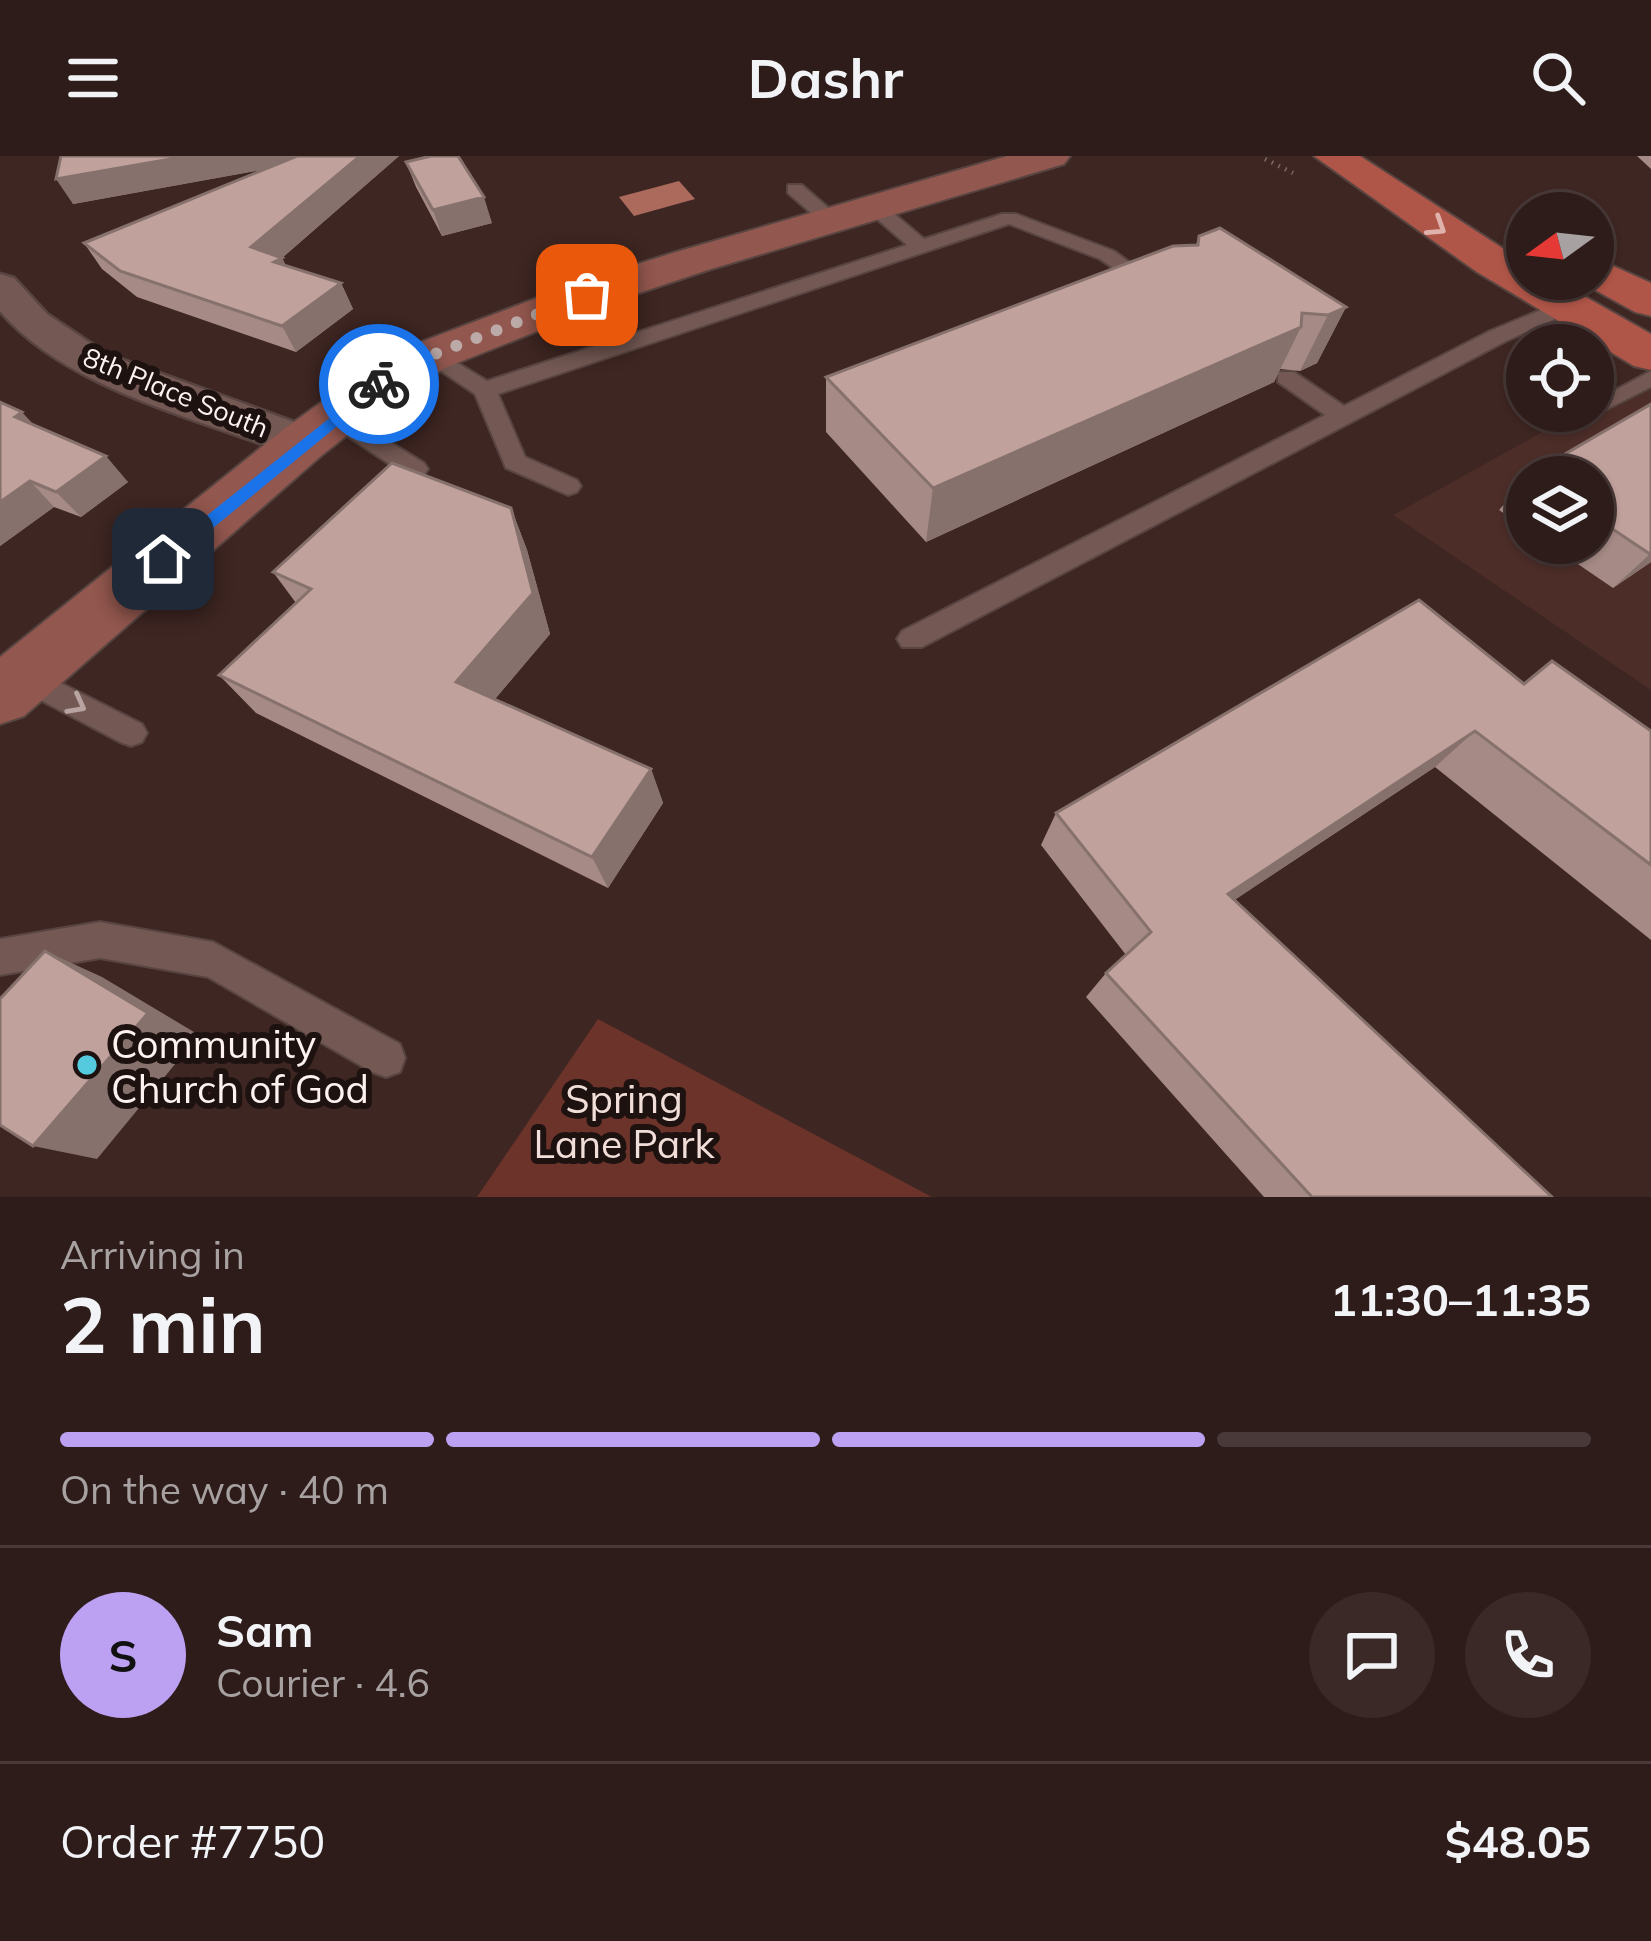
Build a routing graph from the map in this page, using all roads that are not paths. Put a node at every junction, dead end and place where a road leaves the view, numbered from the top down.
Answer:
1 (1045, 157) edge
2 (1334, 158) edge
3 (795, 189) dead end
4 (877, 208) junction
5 (833, 222) junction
6 (920, 246) junction
7 (1506, 260) edge
8 (0, 286) edge
9 (1614, 295) edge
10 (1168, 296) edge
11 (1557, 300) edge
12 (1592, 300) edge
13 (1651, 302) edge
14 (1651, 355) edge
15 (430, 356) junction
16 (1286, 377) edge
17 (1651, 378) edge
18 (485, 389) junction
19 (1614, 397) edge
20 (1343, 416) junction
21 (320, 430) junction
22 (415, 469) edge
23 (568, 486) dead end
24 (912, 639) dead end
25 (12, 686) edge
26 (131, 733) dead end
27 (0, 957) edge
28 (386, 1058) dead end

1 - 4 main road
2 -> 7 main road
3 - 5 lane
4 - 5 main road
4 - 6 lane
5 - 15 main road
6 - 10 lane
6 - 18 lane
8 - 21 street, 8th Place South
9 - 13 main road
11 - 20 lane
12 - 14 main road
15 - 18 lane
15 - 21 main road
16 - 20 lane
17 - 19 lane
18 - 23 lane
20 - 24 lane
21 - 22 lane
21 - 25 main road
25 -> 26 lane
27 - 28 lane

